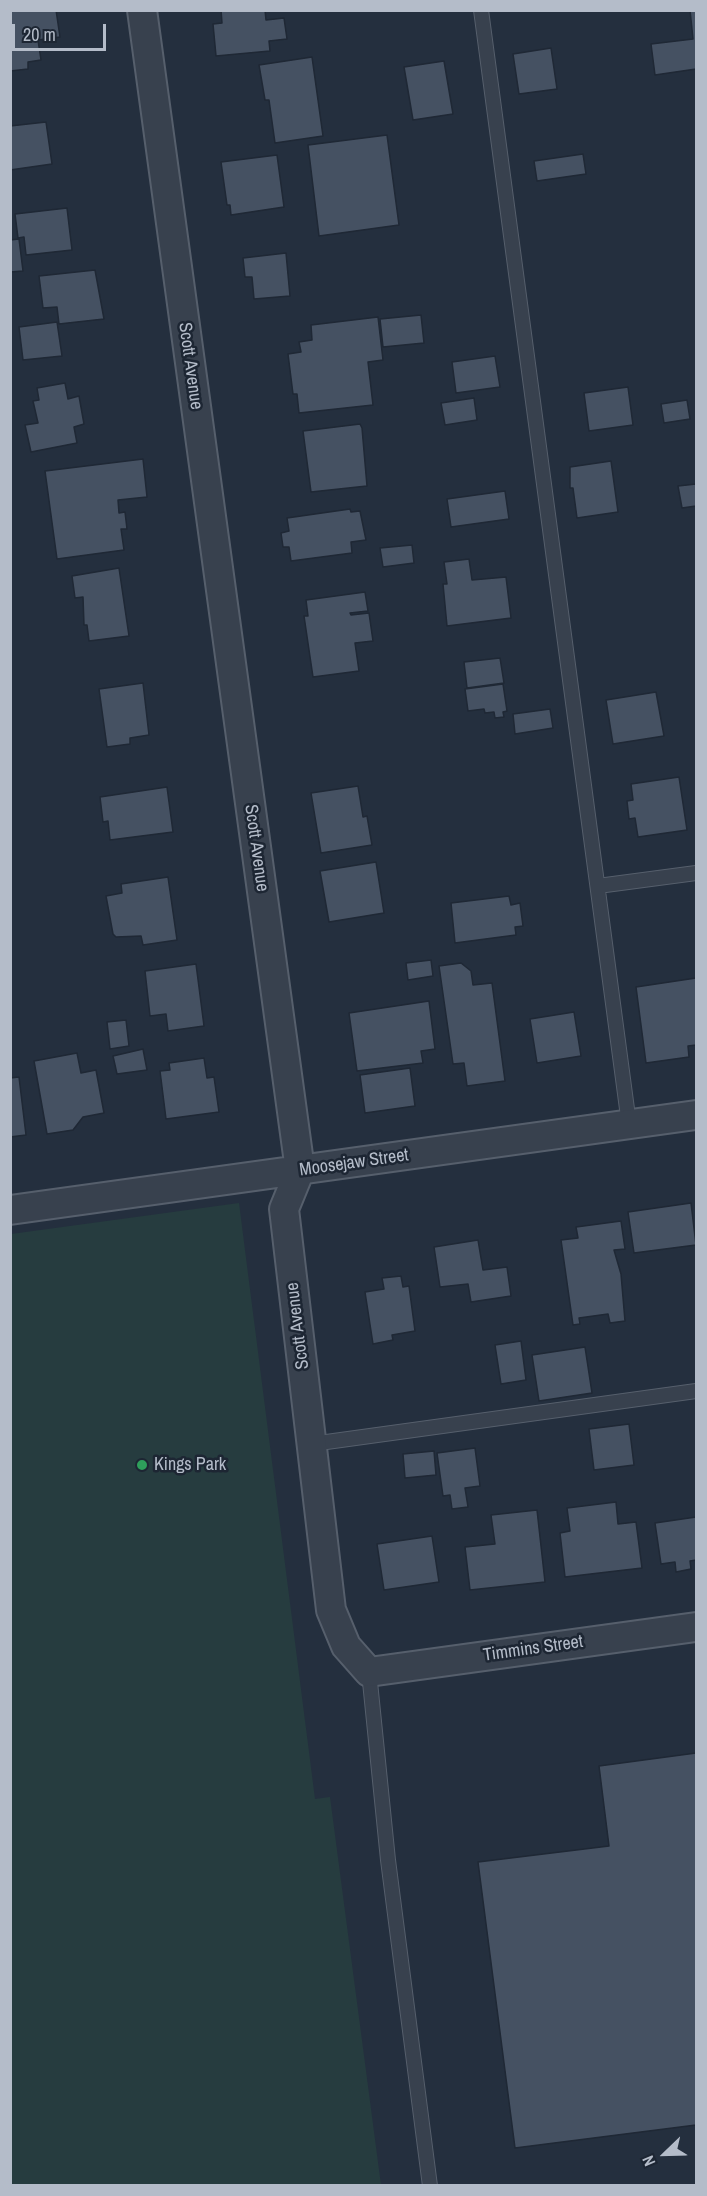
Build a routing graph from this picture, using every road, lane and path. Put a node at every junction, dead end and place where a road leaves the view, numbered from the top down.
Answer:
1 (142, 10) edge
2 (481, 10) edge
3 (696, 873) edge
4 (598, 886) junction
5 (696, 1115) edge
6 (629, 1124) junction
7 (300, 1170) junction
8 (10, 1210) edge
9 (696, 1391) edge
10 (312, 1444) junction
11 (696, 1627) edge
12 (369, 1672) junction
13 (430, 2186) edge

1 - 7 street, Scott Avenue
2 - 4 lane
3 - 4 lane
4 - 6 lane
5 - 6 street, Moosejaw Street
6 - 7 street, Moosejaw Street
7 - 8 street, Moosejaw Street
7 - 10 street, Scott Avenue
9 - 10 lane
10 - 12 street, Scott Avenue
11 - 12 street, Timmins Street
12 - 13 lane

